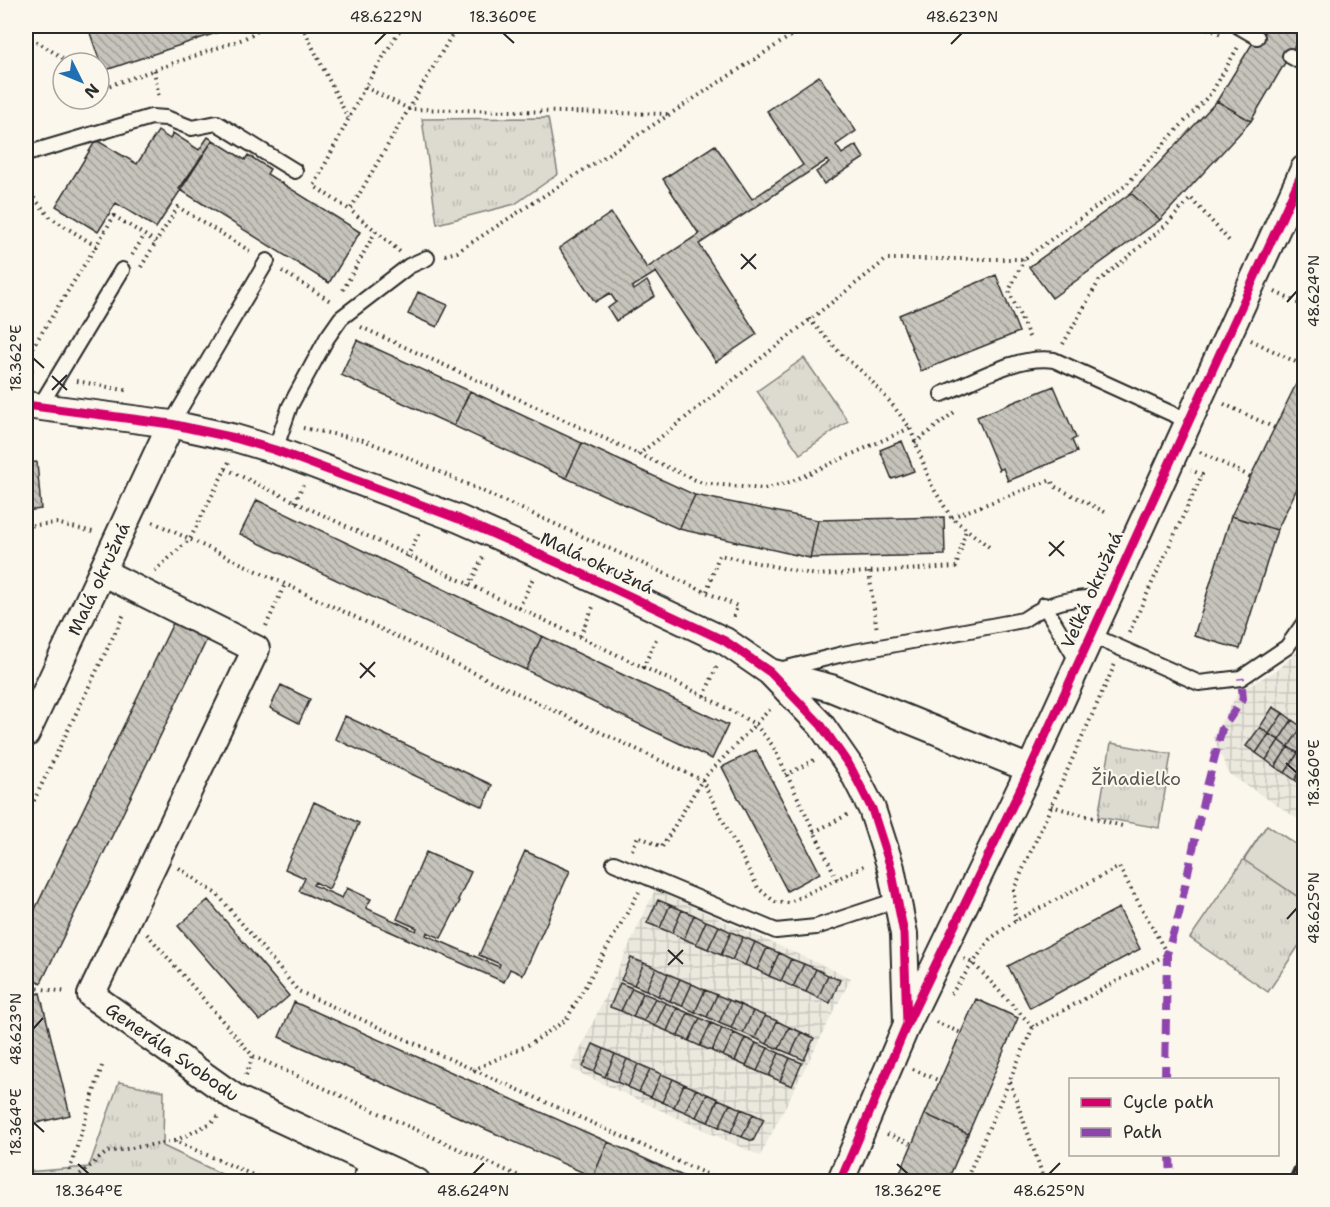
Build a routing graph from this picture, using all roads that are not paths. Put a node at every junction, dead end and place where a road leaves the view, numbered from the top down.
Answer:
1 (1290, 56) dead end
2 (1305, 64) edge
3 (26, 154) edge
4 (1305, 169) edge
5 (295, 171) dead end
6 (427, 258) road end
7 (267, 261) road end
8 (122, 270) dead end
9 (942, 394) dead end
10 (33, 405) edge
11 (1188, 421) junction
12 (171, 424) junction
13 (275, 450) junction
14 (102, 572) junction
15 (1108, 596) junction
16 (1044, 605) junction
17 (1305, 623) edge
18 (1090, 635) junction
19 (1078, 662) junction
20 (770, 672) junction
21 (26, 734) edge
22 (1030, 769) junction
23 (619, 865) road end
24 (897, 900) junction
25 (907, 1024) junction
26 (364, 1171) edge
27 (417, 1182) edge
28 (840, 1182) edge

1 - 2 lane
3 - 5 lane
4 - 11 street, Veľká okružná
6 - 13 lane
7 - 12 lane
8 - 10 lane
9 - 11 lane
10 - 12 street, Malá okružná
11 - 15 street, Veľká okružná
12 - 13 street, Malá okružná
12 - 14 street, Malá okružná
13 - 20 street, Malá okružná
14 - 21 street, Malá okružná
14 - 26 street, Generála Svobodu
15 - 16 lane
15 - 18 street, Veľká okružná
16 - 19 lane
16 - 20 lane
17 - 18 lane
18 - 19 street, Veľká okružná
19 - 22 street, Veľká okružná
20 - 22 street, Malá okružná
20 - 24 street, Malá okružná
22 - 25 street, Veľká okružná
23 - 24 lane
24 - 25 street, Malá okružná
25 - 28 street
26 - 27 street, Generála Svobodu

